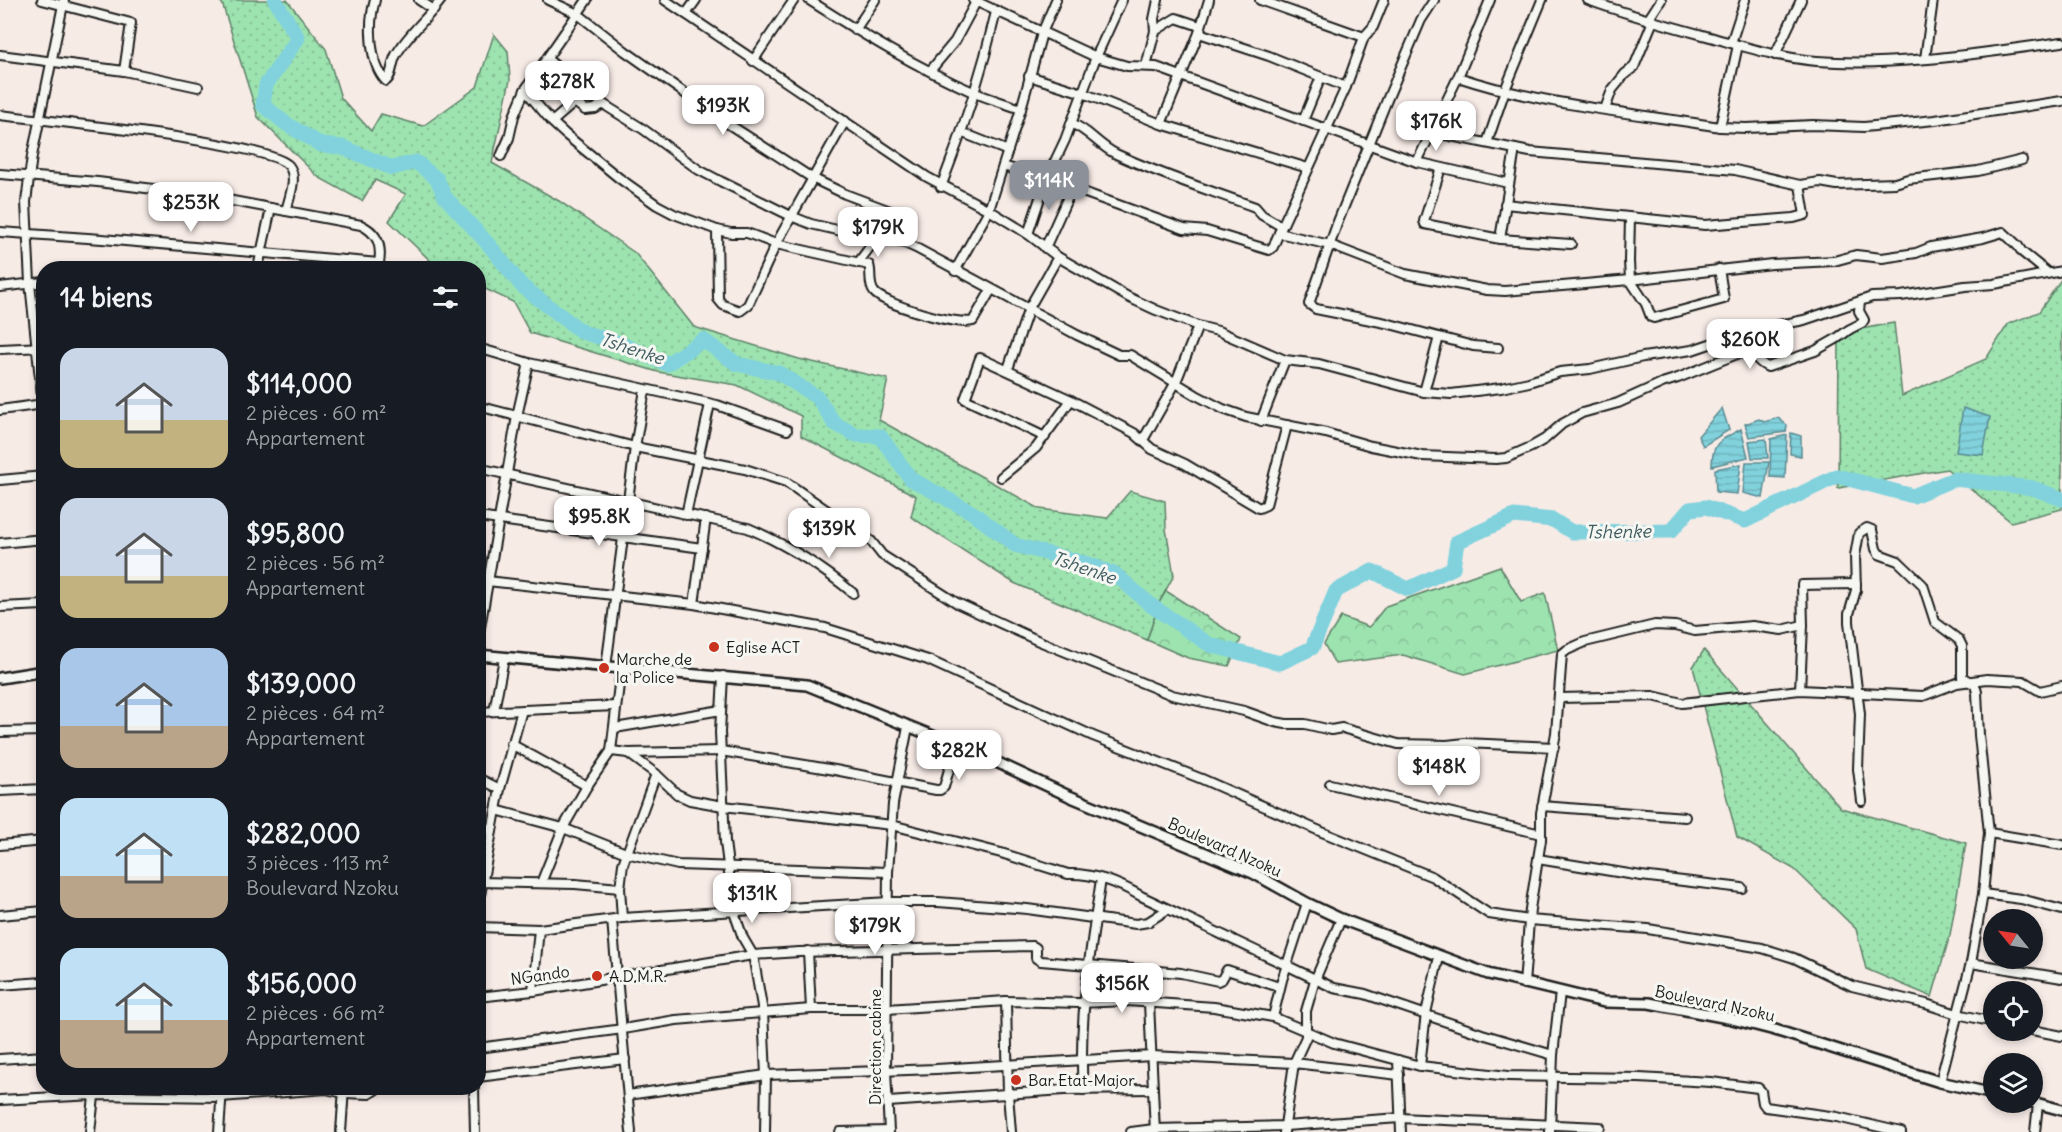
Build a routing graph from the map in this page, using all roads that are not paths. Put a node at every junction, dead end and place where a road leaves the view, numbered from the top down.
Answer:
1 (42, 0) edge
2 (375, 0) edge
3 (419, 0) edge
4 (441, 0) edge
5 (548, 0) edge
6 (587, 0) edge
7 (665, 0) edge
8 (696, 0) edge
9 (794, 0) edge
10 (809, 0) edge
11 (875, 0) edge
12 (1056, 0) edge
13 (1122, 0) edge
14 (1158, 0) edge
15 (1209, 0) edge
16 (1384, 0) edge
17 (1434, 0) edge
18 (1490, 0) edge
19 (1542, 0) edge
20 (1591, 0) edge
21 (1660, 0) edge
22 (1745, 0) edge
23 (1801, 0) edge
24 (1933, 0) edge
25 (975, 1) edge
26 (1265, 1) edge
27 (64, 2) edge
28 (434, 10) junction
29 (996, 12) junction
30 (578, 14) junction
31 (686, 14) junction
32 (1651, 21) junction
33 (855, 30) junction
34 (1200, 30) junction
35 (1155, 31) junction
36 (1042, 33) junction
37 (1364, 37) junction
38 (2062, 42) edge
39 (1735, 44) junction
40 (0, 55) edge
41 (1775, 55) junction
42 (1096, 57) junction
43 (547, 59) junction
44 (1925, 59) junction
45 (51, 61) junction
46 (753, 61) junction
47 (1146, 66) junction
48 (124, 71) junction
49 (930, 71) junction
50 (536, 72) junction
51 (1180, 75) junction
52 (1029, 76) junction
53 (1321, 76) junction
54 (1458, 77) junction
55 (198, 87) dead end
56 (1346, 87) junction
57 (525, 90) junction
58 (1505, 90) junction
59 (975, 93) junction
60 (1083, 93) junction
61 (2062, 100) edge
62 (575, 102) junction
63 (603, 104) junction
64 (1021, 109) junction
65 (1605, 109) junction
66 (0, 115) edge
67 (40, 120) junction
68 (1303, 121) junction
69 (552, 122) junction
70 (845, 122) junction
71 (1071, 123) junction
72 (1161, 124) junction
73 (1720, 127) junction
74 (1327, 130) junction
75 (1431, 132) junction
76 (963, 133) junction
77 (1487, 143) junction
78 (1370, 144) junction
79 (1515, 149) junction
80 (1008, 151) junction
81 (501, 156) dead end
82 (2022, 160) dead end
83 (1418, 162) junction
84 (1003, 166) junction
85 (1308, 168) junction
86 (1441, 168) junction
87 (0, 174) edge
88 (28, 178) junction
89 (812, 178) junction
90 (1046, 180) junction
91 (1508, 183) junction
92 (1800, 185) junction
93 (941, 187) junction
94 (1072, 188) junction
95 (1505, 204) junction
96 (271, 208) junction
97 (989, 210) junction
98 (285, 211) junction
99 (791, 216) junction
100 (1630, 218) junction
101 (717, 230) junction
102 (1280, 230) junction
103 (0, 232) edge
104 (27, 234) junction
105 (1028, 234) junction
106 (876, 238) junction
107 (1500, 239) junction
108 (776, 244) junction
109 (1571, 244) dead end
110 (1330, 245) junction
111 (1045, 248) junction
112 (260, 252) junction
113 (1058, 257) junction
114 (335, 259) joint
115 (259, 261) edge
116 (357, 261) edge
117 (379, 261) edge
118 (858, 263) junction
119 (1719, 269) junction
120 (955, 270) junction
121 (2062, 271) edge
122 (2048, 273) junction
123 (1630, 280) junction
124 (30, 283) junction
125 (36, 283) edge
126 (0, 287) edge
127 (991, 290) junction
128 (1860, 302) junction
129 (1029, 308) junction
130 (36, 321) edge
131 (1198, 326) junction
132 (1439, 337) junction
133 (36, 347) edge
134 (1498, 348) dead end
135 (0, 349) edge
136 (486, 350) edge
137 (1285, 360) junction
138 (529, 363) junction
139 (1008, 369) junction
140 (1176, 382) junction
141 (645, 390) junction
142 (1424, 392) junction
143 (1071, 400) junction
144 (710, 404) junction
145 (36, 405) edge
146 (486, 408) edge
147 (0, 410) edge
148 (517, 416) junction
149 (1261, 421) junction
150 (1287, 425) junction
151 (787, 430) dead end
152 (1045, 437) junction
153 (1143, 440) junction
154 (635, 447) junction
155 (699, 459) junction
156 (486, 470) edge
157 (507, 474) junction
158 (36, 477) edge
159 (1001, 477) dead end
160 (0, 480) edge
161 (628, 502) junction
162 (686, 515) junction
163 (706, 518) junction
164 (486, 519) edge
165 (499, 520) junction
166 (624, 538) junction
167 (36, 540) edge
168 (0, 543) edge
169 (702, 548) junction
170 (488, 582) junction
171 (1856, 584) junction
172 (486, 593) edge
173 (853, 593) dead end
174 (615, 595) junction
175 (694, 603) junction
176 (36, 605) edge
177 (0, 607) edge
178 (1803, 625) junction
179 (486, 657) edge
180 (504, 658) junction
181 (606, 667) junction
182 (621, 668) junction
183 (36, 672) edge
184 (723, 676) junction
185 (0, 678) edge
186 (1971, 681) junction
187 (2062, 686) edge
188 (1800, 690) junction
189 (1858, 694) junction
190 (1559, 698) junction
191 (616, 706) junction
192 (522, 710) junction
193 (721, 710) junction
194 (494, 711) junction
195 (486, 712) edge
196 (908, 727) junction
197 (615, 728) junction
198 (36, 731) edge
199 (0, 732) edge
200 (511, 744) junction
201 (1554, 747) junction
202 (611, 750) junction
203 (721, 751) junction
204 (628, 753) junction
205 (952, 759) dead end
206 (656, 774) junction
207 (486, 782) edge
208 (898, 783) junction
209 (1330, 784) dead end
210 (587, 786) junction
211 (36, 789) edge
212 (500, 789) junction
213 (0, 791) edge
214 (1863, 801) dead end
215 (723, 806) junction
216 (1542, 806) junction
217 (496, 810) junction
218 (1685, 818) dead end
219 (892, 825) junction
220 (486, 828) edge
221 (563, 828) junction
222 (492, 831) junction
223 (1989, 833) junction
224 (1541, 834) junction
225 (36, 842) edge
226 (0, 845) edge
227 (2062, 845) edge
228 (626, 853) junction
229 (486, 859) edge
230 (1538, 860) junction
231 (727, 867) junction
232 (888, 872) junction
233 (1101, 879) junction
234 (486, 882) edge
235 (541, 883) junction
236 (620, 888) junction
237 (1742, 888) dead end
238 (1983, 894) junction
239 (888, 902) junction
240 (1307, 903) junction
241 (1168, 909) junction
242 (2062, 910) edge
243 (36, 912) edge
244 (734, 912) junction
245 (0, 915) edge
246 (622, 918) junction
247 (1095, 919) junction
248 (1341, 919) junction
249 (612, 920) junction
250 (1529, 920) junction
251 (486, 927) edge
252 (539, 929) junction
253 (888, 949) junction
254 (808, 951) junction
255 (753, 955) junction
256 (1439, 957) junction
257 (1971, 963) junction
258 (1089, 965) junction
259 (1286, 966) junction
260 (617, 977) junction
261 (2062, 978) edge
262 (1315, 980) junction
263 (36, 983) edge
264 (1524, 984) junction
265 (0, 986) edge
266 (1279, 987) junction
267 (533, 991) junction
268 (1560, 992) junction
269 (486, 996) edge
270 (1006, 1001) junction
271 (1084, 1002) junction
272 (1149, 1003) junction
273 (887, 1008) junction
274 (811, 1009) junction
275 (763, 1012) junction
276 (1426, 1013) junction
277 (1957, 1014) junction
278 (1273, 1017) junction
279 (1983, 1020) edge
280 (623, 1029) junction
281 (1306, 1032) junction
282 (2043, 1032) edge
283 (2062, 1036) edge
284 (486, 1047) edge
285 (1553, 1055) junction
286 (1152, 1056) junction
287 (36, 1057) edge
288 (0, 1059) edge
289 (625, 1059) junction
290 (1081, 1060) junction
291 (1398, 1060) junction
292 (1294, 1064) junction
293 (1007, 1065) junction
294 (1420, 1065) junction
295 (886, 1070) junction
296 (766, 1075) junction
297 (1399, 1075) junction
298 (486, 1076) edge
299 (1552, 1076) junction
300 (1940, 1082) junction
301 (1153, 1089) junction
302 (1083, 1090) junction
303 (1983, 1092) edge
304 (1008, 1094) junction
305 (53, 1095) edge
306 (95, 1095) edge
307 (179, 1095) edge
308 (237, 1095) edge
309 (344, 1095) edge
310 (474, 1095) edge
311 (628, 1095) junction
312 (221, 1097) junction
313 (0, 1100) edge
314 (888, 1102) junction
315 (2043, 1105) edge
316 (2062, 1110) edge
317 (2035, 1113) edge
318 (1400, 1118) junction
319 (1600, 1127) dead end
320 (1285, 1129) edge
321 (1551, 1129) edge
322 (1155, 1130) edge
323 (90, 1132) edge
324 (219, 1132) edge
325 (341, 1132) edge
326 (475, 1132) edge
327 (631, 1132) edge
328 (765, 1132) edge
329 (840, 1132) edge
330 (889, 1132) edge
331 (1011, 1132) edge
332 (1131, 1132) edge
333 (1401, 1132) edge
334 (1901, 1132) edge
335 (2035, 1132) edge

1 - 27 street
2 - 28 street
3 - 28 street
4 - 28 street
5 - 30 street
6 - 30 street
7 - 31 street
8 - 31 street
9 - 46 street
10 - 33 street
11 - 33 street
12 - 36 street
13 - 42 street
14 - 35 street
15 - 34 street
16 - 37 street
17 - 78 street
18 - 54 street
19 - 58 street
20 - 32 street
21 - 32 street
22 - 39 street
23 - 41 street
24 - 44 street
25 - 29 street
25 - 49 street
26 - 37 street
27 - 45 street
27 - 48 street
29 - 36 street
29 - 59 street
30 - 43 street
30 - 89 street
31 - 46 street
32 - 39 street
32 - 65 street
33 - 49 street
34 - 35 street
34 - 51 street
34 - 53 street
35 - 47 street
36 - 42 street
36 - 52 street
37 - 56 street
38 - 44 street
39 - 41 street
39 - 73 street
40 - 45 street
41 - 44 street
42 - 47 street
42 - 60 street
43 - 50 street
43 - 63 street
45 - 48 street
45 - 67 street
46 - 70 street
47 - 51 street
48 - 55 street
49 - 59 street
50 - 57 street
50 - 62 street
51 - 68 street
51 - 72 street
52 - 60 street
52 - 64 street
53 - 56 street
53 - 68 street
54 - 58 street
54 - 75 street
56 - 74 street
57 - 69 street
57 - 81 street
58 - 65 street
58 - 77 street
59 - 64 street
59 - 76 street
60 - 71 street
60 - 72 street
61 - 73 street
62 - 63 street
62 - 69 street
63 - 99 street
64 - 80 street
65 - 73 street
66 - 67 street
67 - 88 street
67 - 98 street
68 - 74 street
69 - 101 street
70 - 89 street
70 - 93 street
71 - 90 street
71 - 102 street
72 - 85 street
74 - 78 street
74 - 85 street
75 - 77 street
75 - 83 street
76 - 80 street
76 - 93 street
77 - 79 street
78 - 83 street
78 - 110 street
79 - 91 street
79 - 92 street
80 - 84 street
82 - 92 street
83 - 86 street
84 - 90 street
84 - 97 street
85 - 102 street
86 - 91 street
86 - 107 street
87 - 88 street
88 - 96 street
88 - 104 street
89 - 99 street
89 - 106 street
90 - 94 street
90 - 105 street
91 - 95 street
92 - 100 street
93 - 97 street
94 - 102 street
94 - 111 street
95 - 100 street
95 - 107 street
96 - 98 street
96 - 112 street
97 - 105 street
97 - 120 street
98 - 117 street
99 - 106 street
99 - 108 street
100 - 123 street
101 - 108 street
101 - 108 street
102 - 110 street
103 - 104 street
104 - 112 street
104 - 124 street
105 - 111 street
106 - 118 street
106 - 120 street
107 - 109 street
108 - 118 street
110 - 123 street
110 - 132 street
111 - 113 street
112 - 114 street
112 - 115 street
113 - 129 street
113 - 131 street
114 - 116 street
118 - 127 street
119 - 122 street
119 - 123 street
119 - 123 street
120 - 127 street
121 - 122 street
122 - 128 street
124 - 125 street
124 - 126 street
124 - 130 street
127 - 129 street
128 - 142 street
128 - 150 street
129 - 139 street
129 - 140 street
131 - 137 street
131 - 140 street
132 - 134 street
132 - 142 street
133 - 135 street
136 - 138 street
137 - 142 street
137 - 149 street
138 - 141 street
138 - 148 street
139 - 143 street
139 - 152 street
140 - 149 street
140 - 153 street
141 - 144 street
141 - 154 street
143 - 152 street
143 - 153 street
144 - 151 street
144 - 155 street
145 - 147 street
146 - 148 street
148 - 154 street
148 - 157 street
149 - 150 street
150 - 153 street
152 - 159 street
154 - 155 street
154 - 161 street
155 - 162 street
155 - 201 street
156 - 157 street
157 - 161 street
157 - 165 street
158 - 160 street
161 - 162 street
161 - 166 street
162 - 163 street
163 - 169 street
163 - 173 street
164 - 165 street
165 - 166 street
165 - 170 street
166 - 169 street
166 - 174 street
167 - 168 street
169 - 175 street
170 - 172 street
170 - 174 street
171 - 178 street
171 - 186 street
171 - 189 street
174 - 175 street
174 - 181 street
175 - 250 street
176 - 177 street
178 - 188 street
178 - 190 street
179 - 180 street, Boulevard Nzoku
180 - 181 street, Boulevard Nzoku
180 - 194 street
181 - 182 street, Boulevard Nzoku
182 - 184 street, Boulevard Nzoku
182 - 191 street
183 - 185 street
184 - 193 street
184 - 196 street, Boulevard Nzoku
186 - 187 street
186 - 189 street
186 - 223 street
188 - 189 street
188 - 190 street
189 - 214 street
190 - 201 street
191 - 192 street
191 - 197 street
192 - 194 street
192 - 200 street
193 - 197 street
193 - 203 street
194 - 195 street
196 - 208 street, Direction cabine
196 - 240 street, Boulevard Nzoku
197 - 202 street
198 - 199 street
200 - 210 street
200 - 212 street
201 - 216 street
202 - 204 street
202 - 210 street
203 - 204 street
203 - 208 street
203 - 215 street
204 - 206 street
205 - 208 street
206 - 215 street
206 - 228 street
207 - 212 street
208 - 219 street, Direction cabine
209 - 224 street
210 - 221 street
211 - 213 street
212 - 217 street
215 - 219 street
215 - 231 street
216 - 218 street
216 - 224 street
217 - 221 street
217 - 222 street
219 - 232 street, Direction cabine
219 - 233 street
220 - 222 street
221 - 228 street
221 - 235 street
222 - 229 street
223 - 227 street
223 - 238 street
224 - 230 street
225 - 226 street
228 - 231 street
228 - 236 street
230 - 237 street
230 - 250 street
231 - 232 street
231 - 244 street
232 - 239 street, Direction cabine
233 - 241 street
233 - 247 street
234 - 235 street
235 - 236 street
236 - 246 street
238 - 242 street
238 - 257 street
239 - 244 street
239 - 247 street
239 - 253 street, Direction cabine
240 - 248 street, Boulevard Nzoku
240 - 259 street
241 - 247 street
241 - 259 street
243 - 245 street
244 - 246 street
244 - 255 street
246 - 249 street
247 - 258 street
248 - 256 street, Boulevard Nzoku
248 - 262 street
249 - 252 street
249 - 260 street
250 - 264 street
250 - 277 street
251 - 252 street
252 - 267 street
253 - 254 street, NGando
253 - 258 street, NGando
253 - 273 street, Direction cabine
254 - 255 street, NGando
254 - 274 street
255 - 260 street, NGando
255 - 275 street
256 - 264 street, Boulevard Nzoku
256 - 276 street
257 - 261 street
257 - 277 street
258 - 266 street
258 - 271 street
259 - 262 street
259 - 266 street
260 - 267 street, NGando
260 - 280 street
262 - 276 street
262 - 281 street
263 - 265 street
264 - 268 street, Boulevard Nzoku
266 - 278 street
267 - 269 street, NGando
268 - 285 street
268 - 300 street, Boulevard Nzoku
270 - 271 street
270 - 273 street
270 - 293 street
271 - 272 street
271 - 290 street
272 - 278 street
272 - 286 street
273 - 274 street
273 - 295 street, Direction cabine
274 - 275 street
275 - 280 street
275 - 296 street
276 - 285 street
276 - 294 street
277 - 279 street
277 - 300 street
278 - 281 street
280 - 284 street
280 - 289 street
281 - 291 street
281 - 292 street
282 - 283 street
285 - 299 street
286 - 290 street
286 - 292 street
286 - 301 street
287 - 288 street
289 - 298 street
289 - 311 street
290 - 293 street
290 - 302 street
291 - 294 street
291 - 297 street
292 - 297 street
292 - 320 street
293 - 295 street
293 - 304 street
294 - 299 street
295 - 296 street
295 - 314 street, Direction cabine
296 - 311 street
296 - 328 street
297 - 318 street
299 - 321 street
299 - 334 street
300 - 303 street, Boulevard Nzoku
301 - 302 street
301 - 322 street
302 - 304 street
304 - 314 street
304 - 331 street
305 - 313 street
306 - 323 street
307 - 312 street
308 - 312 street
309 - 325 street
310 - 326 street
311 - 327 street
312 - 324 street
314 - 330 street, Direction cabine
315 - 316 street
317 - 335 street
318 - 320 street
318 - 321 street
318 - 333 street
319 - 321 street
320 - 322 street
322 - 332 street
329 - 330 street

